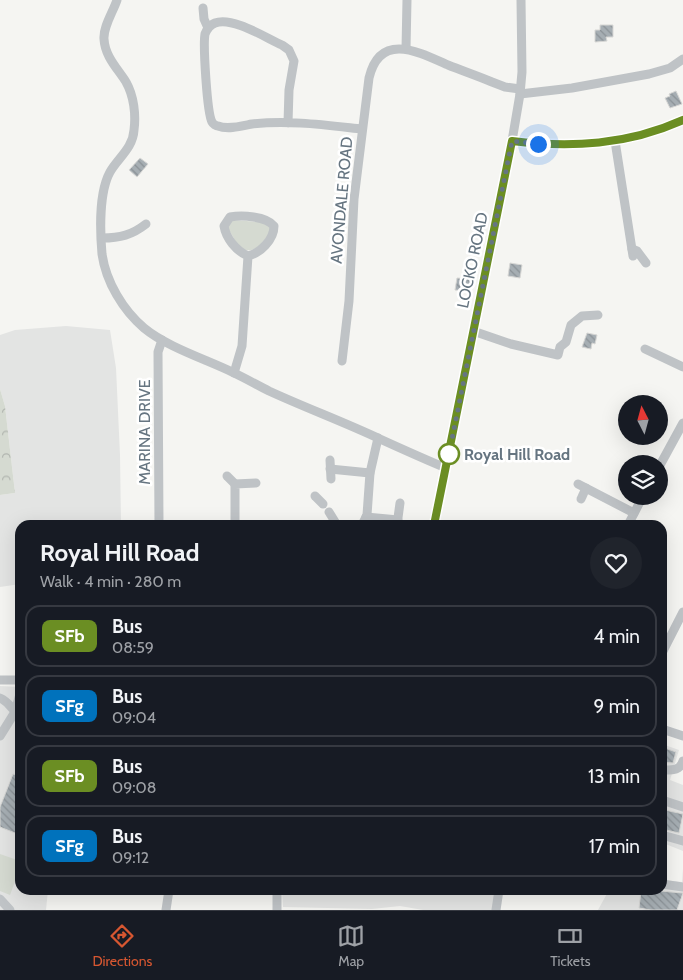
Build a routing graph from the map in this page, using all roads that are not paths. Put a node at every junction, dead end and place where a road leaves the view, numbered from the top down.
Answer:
1 (117, 0) edge
2 (407, 0) edge
3 (521, 0) edge
4 (203, 8) dead end
5 (208, 28) junction
6 (406, 48) junction
7 (683, 59) edge
8 (520, 92) junction
9 (683, 120) edge
10 (288, 123) junction
11 (362, 129) junction
12 (512, 141) junction
13 (615, 141) junction
14 (146, 224) dead end
15 (102, 238) junction
16 (248, 256) junction
17 (646, 263) dead end
18 (598, 315) dead end
19 (473, 331) junction
20 (162, 340) junction
21 (342, 361) dead end
22 (648, 363) dead end
23 (683, 367) edge
24 (234, 372) junction
25 (683, 423) edge
26 (378, 438) junction
27 (666, 455) edge
28 (446, 468) junction
29 (330, 469) dead end
30 (370, 473) junction
31 (227, 476) dead end
32 (256, 483) dead end
33 (235, 484) junction
34 (315, 496) dead end
35 (581, 499) dead end
36 (400, 503) dead end
37 (323, 504) dead end
38 (638, 505) edge
39 (329, 512) dead end
40 (634, 513) junction
41 (159, 520) edge
42 (235, 520) edge
43 (334, 520) edge
44 (364, 520) edge
45 (397, 520) edge
46 (435, 520) edge
47 (630, 520) edge
48 (683, 612) edge
49 (667, 644) edge
50 (0, 680) edge
51 (15, 680) edge
52 (0, 698) edge
53 (15, 711) edge
54 (15, 717) edge
55 (667, 731) edge
56 (0, 736) edge
57 (683, 736) edge
58 (683, 761) edge
59 (667, 770) edge
60 (667, 802) edge
61 (683, 807) edge
62 (667, 836) edge
63 (683, 841) edge
64 (667, 885) edge
65 (683, 887) edge
66 (168, 895) edge
67 (278, 895) edge
68 (498, 895) edge
69 (0, 899) edge
70 (10, 910) edge
71 (166, 910) edge
72 (277, 910) edge
73 (496, 910) edge

1 - 15 street
2 - 6 street
3 - 8 street, LOCKO ROAD
4 - 5 street
5 - 10 street
5 - 10 street
6 - 8 street
6 - 11 street, AVONDALE ROAD
7 - 8 street
8 - 12 street, LOCKO ROAD
9 - 13 street
10 - 11 street
11 - 21 street, AVONDALE ROAD
12 - 13 street
12 - 19 street, LOCKO ROAD
13 - 17 street
14 - 15 street
15 - 20 street
16 - 16 street
16 - 24 street
18 - 19 street
19 - 28 street, LOCKO ROAD
20 - 24 street
20 - 41 street, MARINA DRIVE
22 - 23 street
24 - 26 street
25 - 27 street
26 - 28 street
26 - 30 street
28 - 46 street, LOCKO ROAD
29 - 30 street
30 - 44 street
31 - 33 street
32 - 33 street
33 - 42 street
34 - 37 street
35 - 40 street
36 - 45 street
38 - 40 street
39 - 43 street
40 - 47 street
48 - 49 street
50 - 51 street
52 - 53 street
54 - 56 street
55 - 57 street
58 - 59 street
60 - 61 street
62 - 63 street
64 - 65 street
66 - 71 street
67 - 72 street
68 - 73 street
69 - 70 street

